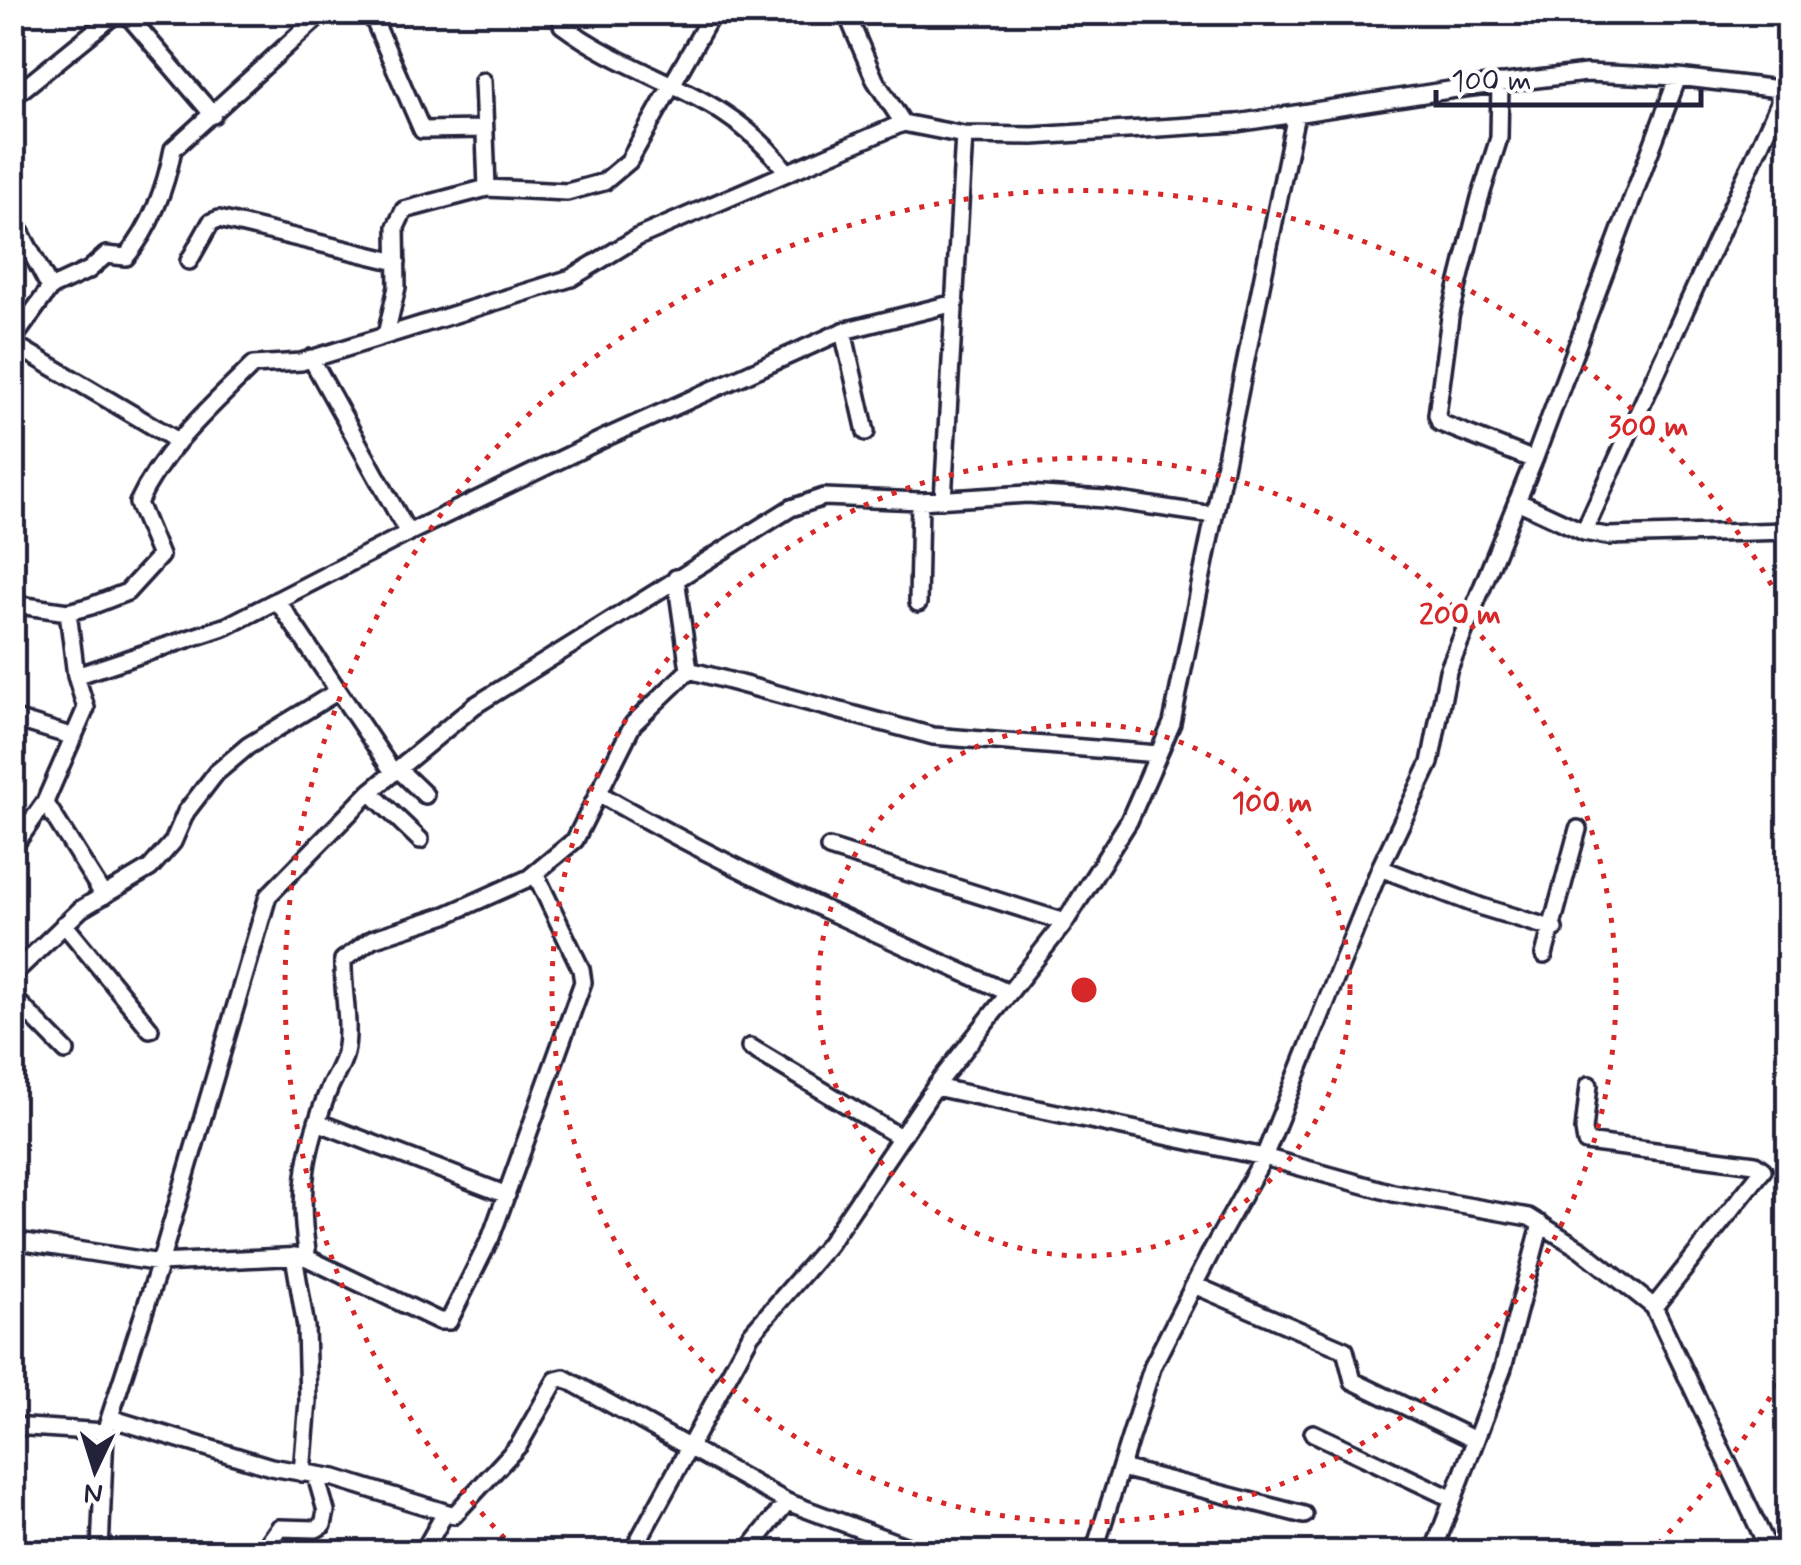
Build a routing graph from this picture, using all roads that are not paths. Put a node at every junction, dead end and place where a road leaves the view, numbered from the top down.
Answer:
1 (122, 12) edge
2 (316, 12) edge
3 (713, 12) edge
4 (846, 12) edge
5 (374, 20) dead end
6 (562, 25) dead end
7 (1678, 77) junction
8 (482, 81) dead end
9 (675, 84) junction
10 (1500, 84) junction
11 (12, 98) edge
12 (213, 114) junction
13 (1296, 114) junction
14 (903, 123) junction
15 (484, 129) junction
16 (964, 134) junction
17 (786, 171) junction
18 (486, 188) junction
19 (12, 216) edge
20 (190, 261) dead end
21 (397, 262) junction
22 (50, 288) junction
23 (955, 303) junction
24 (843, 330) junction
25 (386, 335) junction
26 (12, 342) edge
27 (311, 358) junction
28 (866, 432) dead end
29 (178, 441) junction
30 (1534, 460) junction
31 (943, 500) junction
32 (920, 501) junction
33 (1517, 501) junction
34 (1213, 516) junction
35 (1788, 531) edge
36 (1584, 532) junction
37 (408, 533) junction
38 (676, 578) junction
39 (277, 600) junction
40 (918, 603) dead end
41 (12, 604) edge
42 (68, 612) junction
43 (689, 670) junction
44 (76, 676) junction
45 (338, 691) junction
46 (12, 718) edge
47 (74, 736) junction
48 (1158, 754) junction
49 (396, 770) junction
50 (370, 792) junction
51 (598, 793) junction
52 (426, 795) dead end
53 (46, 802) junction
54 (1578, 829) dead end
55 (420, 840) dead end
56 (829, 848) dead end
57 (12, 849) edge
58 (1380, 868) junction
59 (536, 873) junction
60 (104, 896) junction
61 (1065, 922) junction
62 (64, 924) junction
63 (1554, 929) junction
64 (1544, 955) dead end
65 (12, 975) edge
66 (1009, 994) junction
67 (12, 996) edge
68 (150, 1029) dead end
69 (750, 1047) dead end
70 (66, 1051) dead end
71 (1590, 1086) dead end
72 (935, 1087) junction
73 (317, 1122) junction
74 (900, 1137) junction
75 (1264, 1156) junction
76 (507, 1195) junction
77 (1541, 1224) junction
78 (12, 1240) edge
79 (298, 1256) junction
80 (160, 1262) junction
81 (1194, 1285) junction
82 (1654, 1307) junction
83 (108, 1425) junction
84 (12, 1426) edge
85 (1314, 1433) dead end
86 (1476, 1440) junction
87 (688, 1450) junction
88 (1120, 1468) junction
89 (309, 1474) junction
90 (1453, 1499) junction
91 (787, 1502) junction
92 (1304, 1514) dead end
93 (444, 1515) junction
94 (100, 1552) edge
95 (262, 1552) edge
96 (423, 1552) edge
97 (632, 1552) edge
98 (747, 1552) edge
99 (921, 1552) edge
100 (1094, 1552) edge
101 (1433, 1552) edge
102 (1770, 1552) edge

1 - 11 street
1 - 12 street
2 - 12 street
3 - 9 street
4 - 14 street
5 - 15 street
6 - 9 street
7 - 10 street
7 - 30 street
7 - 36 street
8 - 15 street
9 - 17 street
9 - 18 street
10 - 13 street
10 - 30 street
12 - 22 street
13 - 16 street
13 - 34 street
14 - 16 street
14 - 17 street
15 - 18 street
16 - 23 street
17 - 25 street
18 - 21 street
19 - 22 street
20 - 21 street
21 - 25 street
22 - 26 street
23 - 24 street
23 - 31 street
24 - 28 street
24 - 37 street
25 - 27 street
26 - 29 street
27 - 29 street
27 - 37 street
29 - 42 street
30 - 33 street
31 - 32 street
31 - 34 street
32 - 38 street
32 - 40 street
33 - 36 street
33 - 58 street
34 - 48 street
35 - 36 street
37 - 39 street
38 - 43 street
38 - 49 street
39 - 44 street
39 - 45 street
41 - 42 street
42 - 44 street
43 - 48 street
43 - 51 street
44 - 47 street
45 - 49 street
45 - 60 street
46 - 47 street
47 - 53 street
48 - 61 street
49 - 50 street
49 - 52 street
50 - 55 street
50 - 80 street
51 - 59 street
51 - 66 street
53 - 57 street
53 - 60 street
54 - 63 street
56 - 61 street
58 - 63 street
58 - 75 street
59 - 73 street
59 - 76 street
60 - 62 street
61 - 66 street
62 - 65 street
62 - 68 street
63 - 64 street
66 - 72 street
67 - 70 street
69 - 74 street
71 - 82 street
72 - 74 street
72 - 75 street
73 - 76 street
73 - 79 street
74 - 87 street
75 - 77 street
75 - 81 street
76 - 79 street
77 - 82 street
77 - 86 street
78 - 80 street
79 - 80 street
79 - 89 street
80 - 83 street
81 - 86 street
81 - 88 street
82 - 102 street
83 - 84 street
83 - 89 street
83 - 94 street
85 - 90 street
86 - 90 street
87 - 91 street
87 - 93 street
87 - 97 street
88 - 92 street
88 - 100 street
89 - 93 street
89 - 95 street
90 - 101 street
91 - 98 street
91 - 99 street
93 - 96 street

